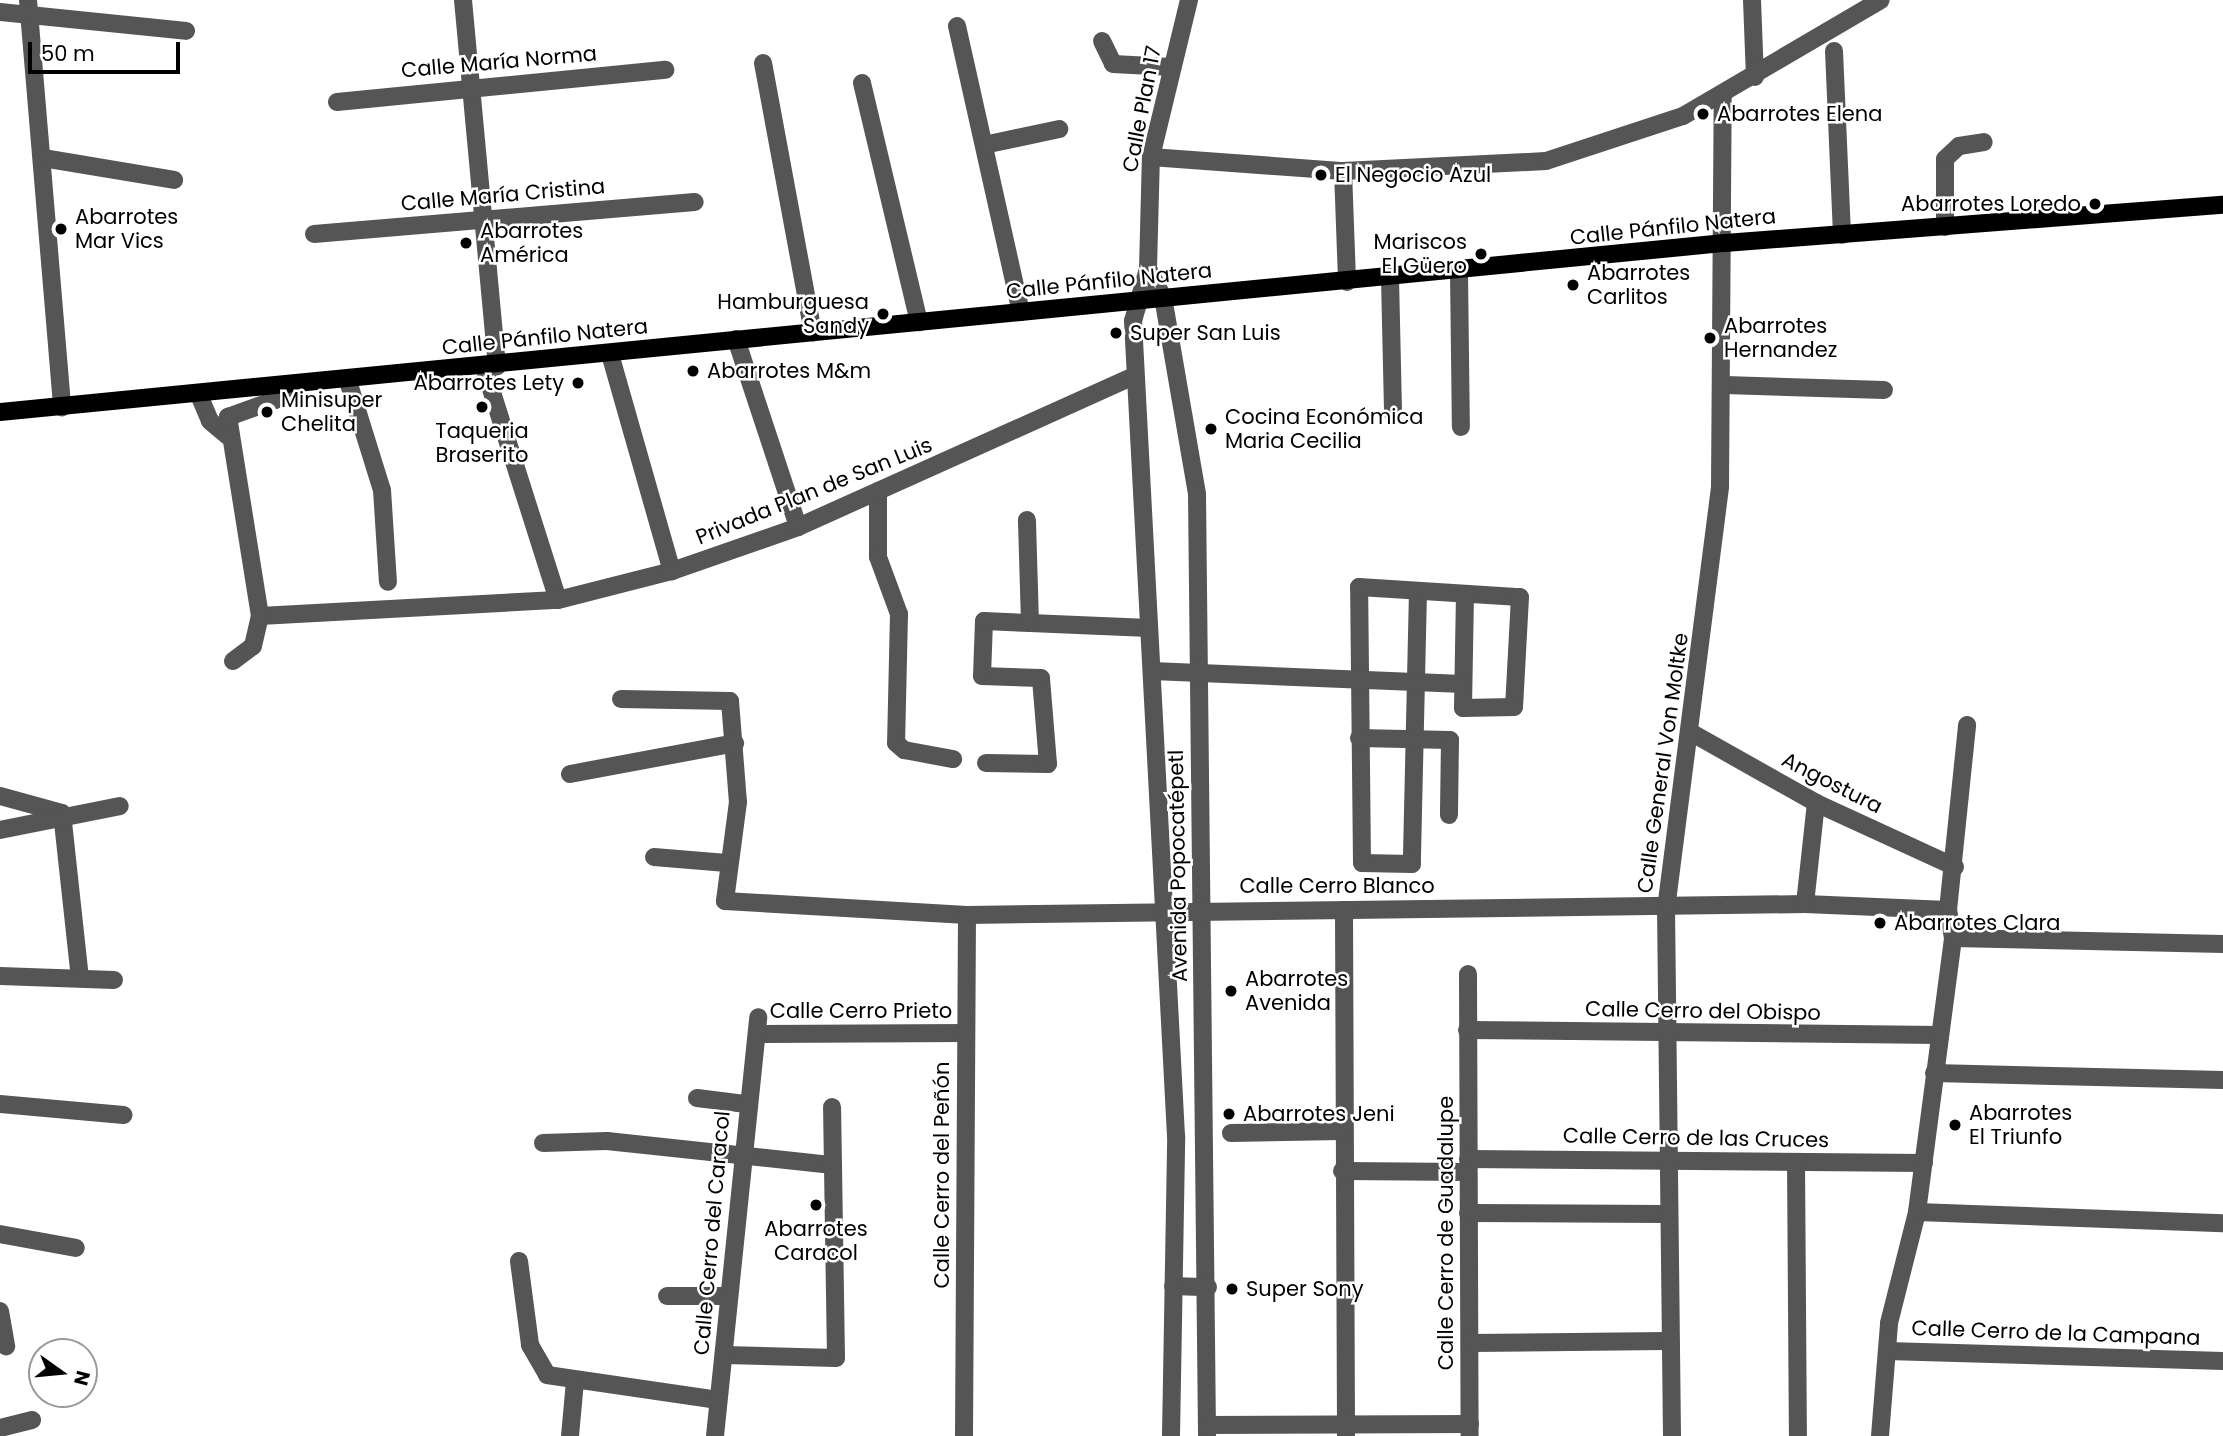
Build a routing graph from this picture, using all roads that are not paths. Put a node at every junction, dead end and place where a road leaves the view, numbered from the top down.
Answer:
1 (463, 0) edge
2 (1189, 0) edge
3 (1752, 0) edge
4 (1881, 0) edge
5 (28, 7) edge
6 (0, 12) edge
7 (957, 26) dead end
8 (186, 31) dead end
9 (1102, 41) dead end
10 (1833, 51) dead end
11 (763, 63) dead end
12 (1171, 66) junction
13 (665, 70) dead end
14 (1755, 77) junction
15 (862, 83) dead end
16 (473, 85) junction
17 (1723, 96) junction
18 (337, 102) dead end
19 (1059, 129) dead end
20 (1984, 142) dead end
21 (984, 145) junction
22 (1151, 157) junction
23 (43, 158) junction
24 (1343, 171) junction
25 (174, 180) dead end
26 (695, 202) dead end
27 (2223, 205) edge
28 (482, 218) junction
29 (1945, 227) junction
30 (314, 234) dead end
31 (1842, 235) junction
32 (1724, 243) junction
33 (1148, 269) junction
34 (1459, 272) junction
35 (1390, 278) junction
36 (1347, 282) junction
37 (1163, 298) junction
38 (1135, 300) junction
39 (1021, 312) junction
40 (919, 322) junction
41 (813, 332) junction
42 (736, 339) junction
43 (1168, 343) junction
44 (1136, 346) junction
45 (610, 354) junction
46 (490, 366) junction
47 (1134, 376) junction
48 (348, 381) junction
49 (1725, 385) junction
50 (288, 386) junction
51 (1884, 390) dead end
52 (207, 394) junction
53 (62, 408) junction
54 (0, 412) edge
55 (1393, 413) dead end
56 (1461, 428) dead end
57 (228, 436) junction
58 (878, 491) junction
59 (1027, 520) dead end
60 (797, 527) junction
61 (672, 571) junction
62 (388, 583) dead end
63 (1418, 591) junction
64 (1465, 594) junction
65 (558, 600) junction
66 (260, 616) junction
67 (1030, 623) junction
68 (1149, 628) junction
69 (233, 661) dead end
70 (1152, 671) junction
71 (1197, 671) junction
72 (1358, 681) junction
73 (1415, 682) junction
74 (1463, 684) junction
75 (621, 699) dead end
76 (1967, 725) dead end
77 (1692, 733) junction
78 (1359, 738) junction
79 (1414, 739) junction
80 (735, 743) junction
81 (953, 759) dead end
82 (986, 763) dead end
83 (570, 774) dead end
84 (0, 796) edge
85 (1816, 803) junction
86 (120, 806) dead end
87 (62, 813) junction
88 (1449, 815) dead end
89 (0, 830) edge
90 (654, 857) dead end
91 (727, 863) junction
92 (1955, 867) junction
93 (1805, 904) junction
94 (1201, 909) junction
95 (1666, 909) junction
96 (1166, 910) junction
97 (1344, 910) junction
98 (1948, 910) junction
99 (967, 915) junction
100 (1953, 938) junction
101 (2223, 944) edge
102 (1468, 974) dead end
103 (0, 976) edge
104 (79, 978) junction
105 (114, 980) dead end
106 (757, 1026) joint
107 (1467, 1030) junction
108 (966, 1033) junction
109 (1667, 1034) junction
110 (1940, 1035) junction
111 (1934, 1073) junction
112 (2223, 1080) edge
113 (697, 1098) dead end
114 (0, 1104) edge
115 (745, 1104) junction
116 (832, 1107) dead end
117 (124, 1115) dead end
118 (1341, 1131) junction
119 (1231, 1133) dead end
120 (543, 1143) dead end
121 (740, 1156) junction
122 (1667, 1160) junction
123 (1796, 1162) junction
124 (1924, 1163) junction
125 (833, 1165) junction
126 (1468, 1165) junction
127 (1342, 1171) junction
128 (1917, 1212) junction
129 (1468, 1213) junction
130 (1665, 1214) junction
131 (2223, 1223) edge
132 (0, 1234) edge
133 (76, 1248) dead end
134 (519, 1261) dead end
135 (1173, 1286) junction
136 (1208, 1287) junction
137 (667, 1296) dead end
138 (728, 1297) junction
139 (0, 1311) edge
140 (1666, 1341) junction
141 (1469, 1343) junction
142 (6, 1346) dead end
143 (1887, 1351) junction
144 (725, 1355) junction
145 (2223, 1361) edge
146 (575, 1381) junction
147 (718, 1400) junction
148 (32, 1420) dead end
149 (0, 1428) edge
150 (1207, 1430) edge
151 (1346, 1430) edge
152 (1470, 1430) edge
153 (569, 1436) edge
154 (715, 1436) edge
155 (964, 1436) edge
156 (1171, 1436) edge
157 (1672, 1436) edge
158 (1798, 1436) edge
159 (1880, 1436) edge

1 - 16 street
2 - 12 street, Calle Plan 17
3 - 14 street
4 - 14 street
5 - 6 street
5 - 8 street
5 - 23 street
7 - 21 street
9 - 12 street
10 - 31 street
11 - 41 street
12 - 22 street, Calle Plan 17
13 - 16 street, Calle María Norma
14 - 17 street
15 - 40 street
16 - 18 street, Calle María Norma
16 - 28 street
17 - 24 street
17 - 32 street, Calle General Von Moltke
19 - 21 street
20 - 29 street
21 - 39 street
22 - 24 street
22 - 33 street, Calle Plan 17
23 - 25 street
23 - 53 street
24 - 36 street
26 - 28 street, Calle María Cristina
27 - 29 main road, Calle Pánfilo Natera
28 - 30 street, Calle María Cristina
28 - 46 street
29 - 31 main road, Calle Pánfilo Natera
31 - 32 main road, Calle Pánfilo Natera
32 - 34 main road, Calle Pánfilo Natera
32 - 49 street, Calle General Von Moltke
33 - 37 street, Calle Plan 17
33 - 38 street, Calle Plan 17
34 - 35 main road, Calle Pánfilo Natera
34 - 56 street
35 - 36 main road, Calle Pánfilo Natera
35 - 55 street
36 - 37 main road, Calle Pánfilo Natera
37 - 38 main road, Calle Pánfilo Natera
37 - 43 street, Avenida Popocatépetl
38 - 39 main road, Calle Pánfilo Natera
38 - 44 street, Avenida Popocatépetl
39 - 40 main road, Calle Pánfilo Natera
40 - 41 main road, Calle Pánfilo Natera
41 - 42 main road, Calle Pánfilo Natera
42 - 45 main road, Calle Pánfilo Natera
42 - 60 street
43 - 44 street
43 - 71 street, Avenida Popocatépetl
44 - 47 street, Avenida Popocatépetl
45 - 46 main road, Calle Pánfilo Natera
45 - 61 street
46 - 48 main road, Calle Pánfilo Natera
46 - 65 street
47 - 58 street, Privada Plan de San Luis
47 - 68 street, Avenida Popocatépetl
48 - 50 main road, Calle Pánfilo Natera
48 - 62 street
49 - 51 street
49 - 77 street, Calle General Von Moltke
50 - 52 main road, Calle Pánfilo Natera
50 - 57 street
52 - 53 main road, Calle Pánfilo Natera
52 - 57 street
53 - 54 main road, Calle Pánfilo Natera
57 - 66 street
58 - 60 street, Privada Plan de San Luis
58 - 81 street
59 - 67 street
60 - 61 street, Privada Plan de San Luis
61 - 65 street, Privada Plan de San Luis
63 - 64 street
63 - 72 street
63 - 73 street
64 - 74 street
64 - 74 street
65 - 66 street, Privada Plan de San Luis
66 - 69 street
67 - 68 street
67 - 82 street
68 - 70 street, Avenida Popocatépetl
70 - 71 street
70 - 96 street, Avenida Popocatépetl
71 - 72 street
71 - 94 street, Avenida Popocatépetl
72 - 73 street
72 - 78 street
73 - 74 street
73 - 79 street
75 - 80 street
76 - 92 street
77 - 85 street, Angostura
77 - 95 street, Calle General Von Moltke
78 - 79 street
78 - 79 street
79 - 88 street
80 - 83 street
80 - 91 street
84 - 87 street
85 - 92 street, Angostura
85 - 93 street
86 - 87 street
87 - 89 street
87 - 104 street
90 - 91 street
91 - 99 street, Calle Cerro Blanco
92 - 98 street
93 - 95 street, Calle Cerro Blanco
93 - 98 street, Calle Cerro Blanco
94 - 96 street, Calle Cerro Blanco
94 - 97 street, Calle Cerro Blanco
94 - 136 street, Avenida Popocatépetl
95 - 97 street, Calle Cerro Blanco
95 - 109 street, Calle General Von Moltke
96 - 99 street, Calle Cerro Blanco
96 - 135 street, Avenida Popocatépetl
97 - 118 street
98 - 100 street
99 - 108 street, Calle Cerro del Peñón
100 - 101 street
100 - 110 street
102 - 107 street, Calle Cerro de Guadalupe
103 - 104 street
104 - 105 street
106 - 108 street, Calle Cerro Prieto
106 - 115 street, Calle Cerro del Caracol
107 - 109 street, Calle Cerro del Obispo
107 - 126 street, Calle Cerro de Guadalupe
108 - 155 street, Calle Cerro del Peñón
109 - 110 street, Calle Cerro del Obispo
109 - 122 street, Calle General Von Moltke
110 - 111 street
111 - 112 street
111 - 124 street
113 - 115 street
114 - 117 street
115 - 121 street, Calle Cerro del Caracol
116 - 125 street
118 - 119 street
118 - 127 street
120 - 121 street
121 - 125 street
121 - 138 street, Calle Cerro del Caracol
122 - 123 street, Calle Cerro de las Cruces
122 - 126 street, Calle Cerro de las Cruces
122 - 130 street, Calle General Von Moltke
123 - 124 street, Calle Cerro de las Cruces
123 - 158 street
124 - 128 street
125 - 144 street
126 - 127 street, Calle Cerro de las Cruces
126 - 129 street, Calle Cerro de Guadalupe
127 - 151 street
128 - 131 street
128 - 143 street
129 - 130 street
129 - 141 street, Calle Cerro de Guadalupe
130 - 140 street, Calle General Von Moltke
132 - 133 street
134 - 146 street
135 - 136 street
135 - 156 street, Avenida Popocatépetl
136 - 150 street, Avenida Popocatépetl
137 - 138 street
138 - 144 street, Calle Cerro del Caracol
139 - 142 street
140 - 141 street
140 - 157 street, Calle General Von Moltke
141 - 152 street, Calle Cerro de Guadalupe
143 - 145 street, Calle Cerro de la Campana
143 - 159 street
144 - 147 street, Calle Cerro del Caracol
146 - 147 street
146 - 153 street
147 - 154 street, Calle Cerro del Caracol
148 - 149 street
150 - 151 street
151 - 152 street

